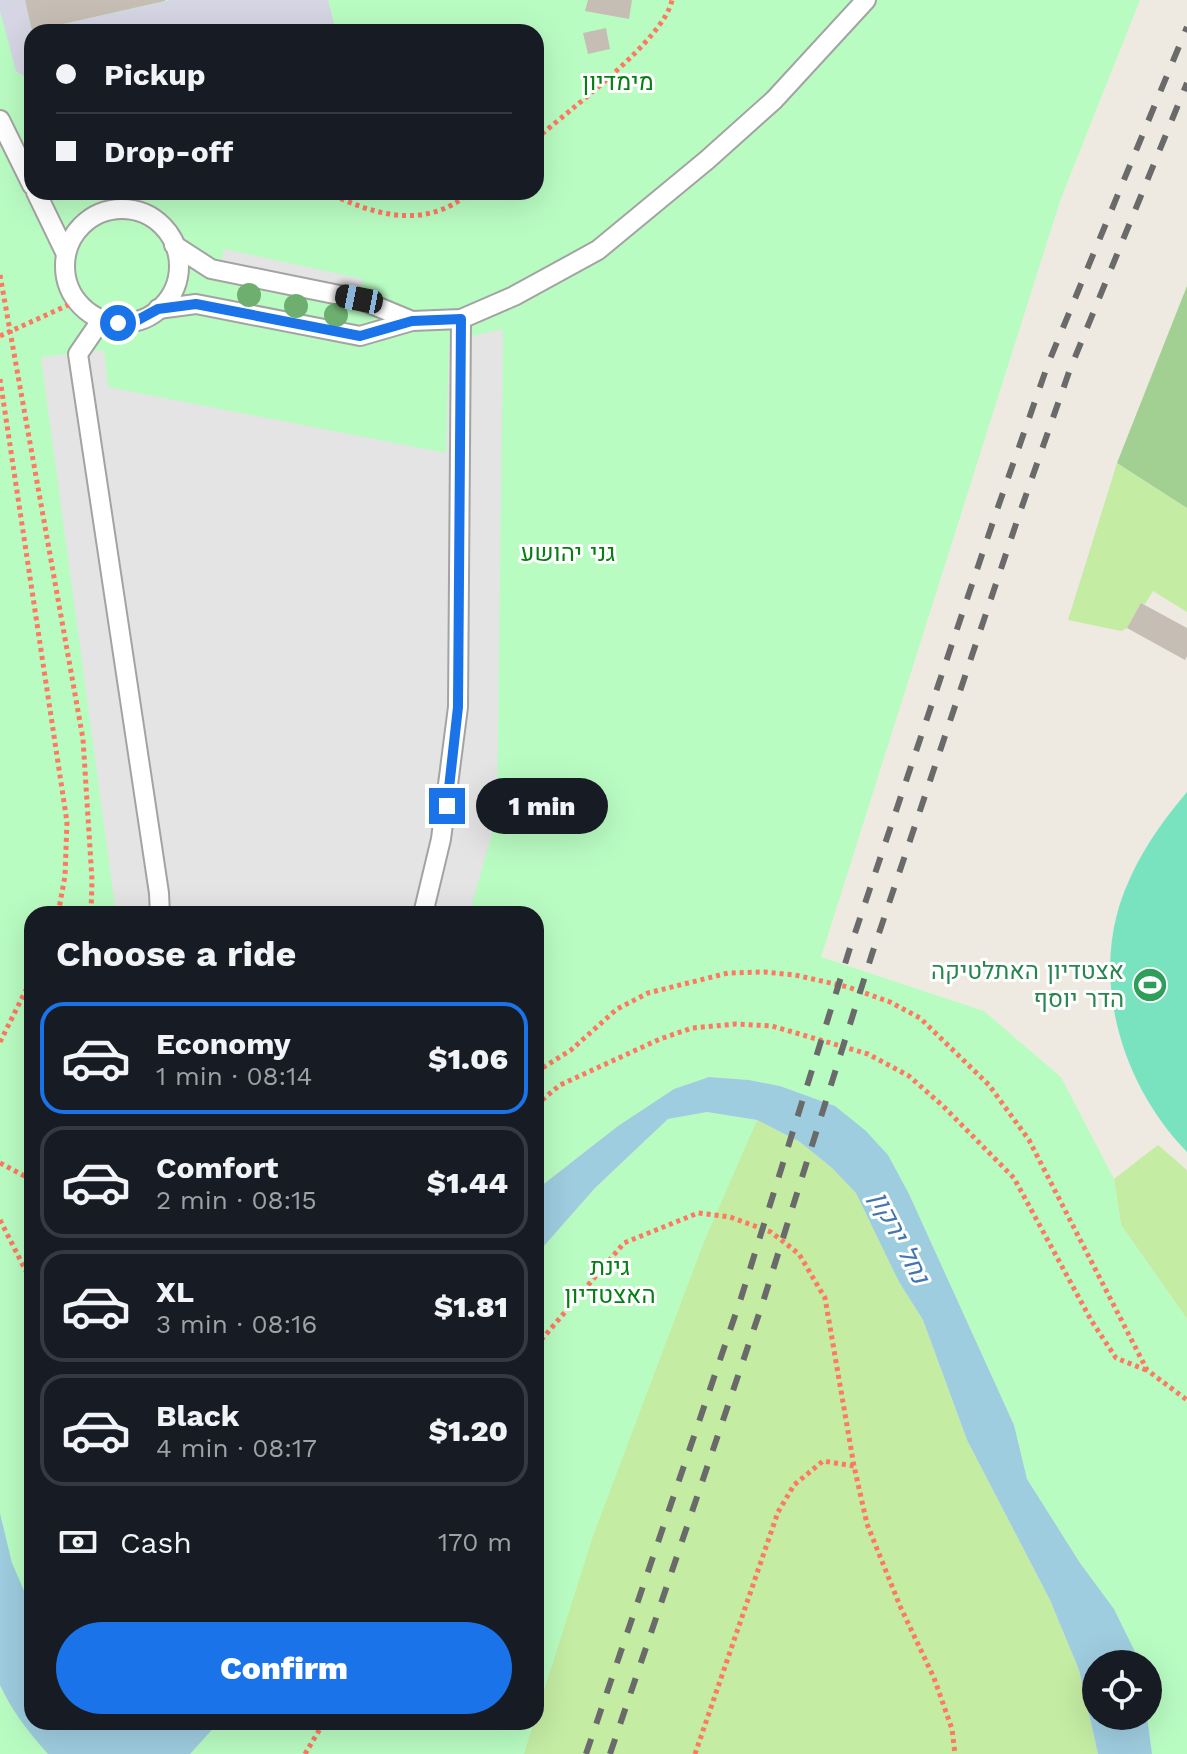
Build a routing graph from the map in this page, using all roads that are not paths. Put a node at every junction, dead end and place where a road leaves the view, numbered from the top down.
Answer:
1 (866, 0) edge
2 (0, 120) edge
3 (24, 169) edge
4 (40, 200) edge
5 (174, 245) junction
6 (66, 254) junction
7 (158, 309) junction
8 (102, 319) junction
9 (461, 319) junction
10 (412, 321) junction
11 (160, 906) edge
12 (425, 906) edge

1 - 9 lane
2 - 3 lane
4 - 6 lane
5 - 6 lane
5 - 7 lane
5 - 10 lane
6 - 8 lane
7 - 8 lane
7 - 10 lane
8 - 11 lane
9 - 10 lane
9 - 12 lane

